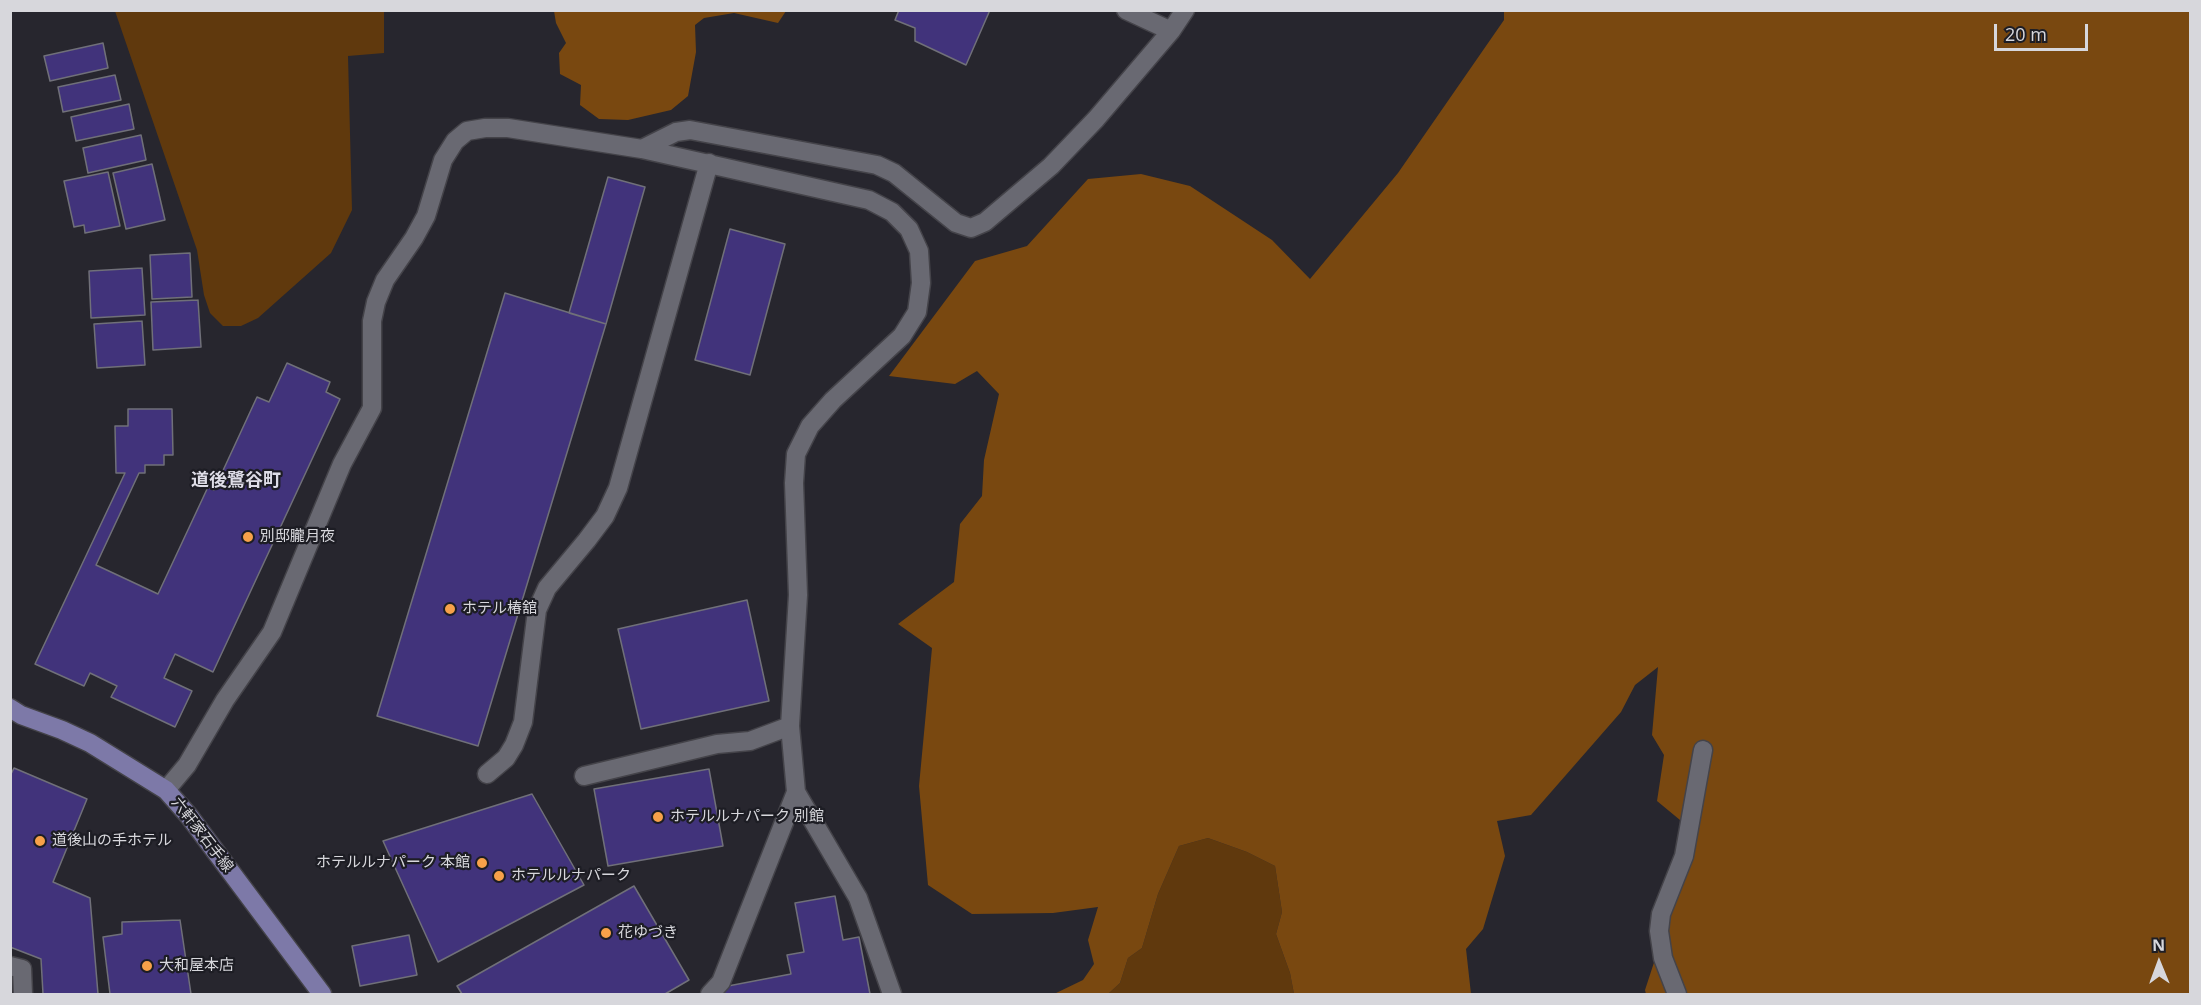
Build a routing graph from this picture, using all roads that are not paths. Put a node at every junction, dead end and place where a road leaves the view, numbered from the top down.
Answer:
1 (1126, 10) edge
2 (1185, 10) edge
3 (1171, 31) junction
4 (642, 149) junction
5 (709, 163) junction
6 (10, 708) edge
7 (790, 726) junction
8 (1703, 750) dead end
9 (487, 774) dead end
10 (584, 776) dead end
11 (166, 790) junction
12 (796, 792) junction
13 (10, 966) edge
14 (23, 994) edge
15 (322, 994) edge
16 (710, 994) edge
17 (892, 994) edge
18 (1677, 994) edge

1 - 3 street
2 - 3 street
3 - 4 street
4 - 5 street
4 - 11 street
5 - 7 street
5 - 9 street
6 - 11 main road, 六軒家石手線
7 - 10 street
7 - 12 street
8 - 18 street
11 - 15 main road, 六軒家石手線
12 - 16 street
12 - 17 street
13 - 14 street

